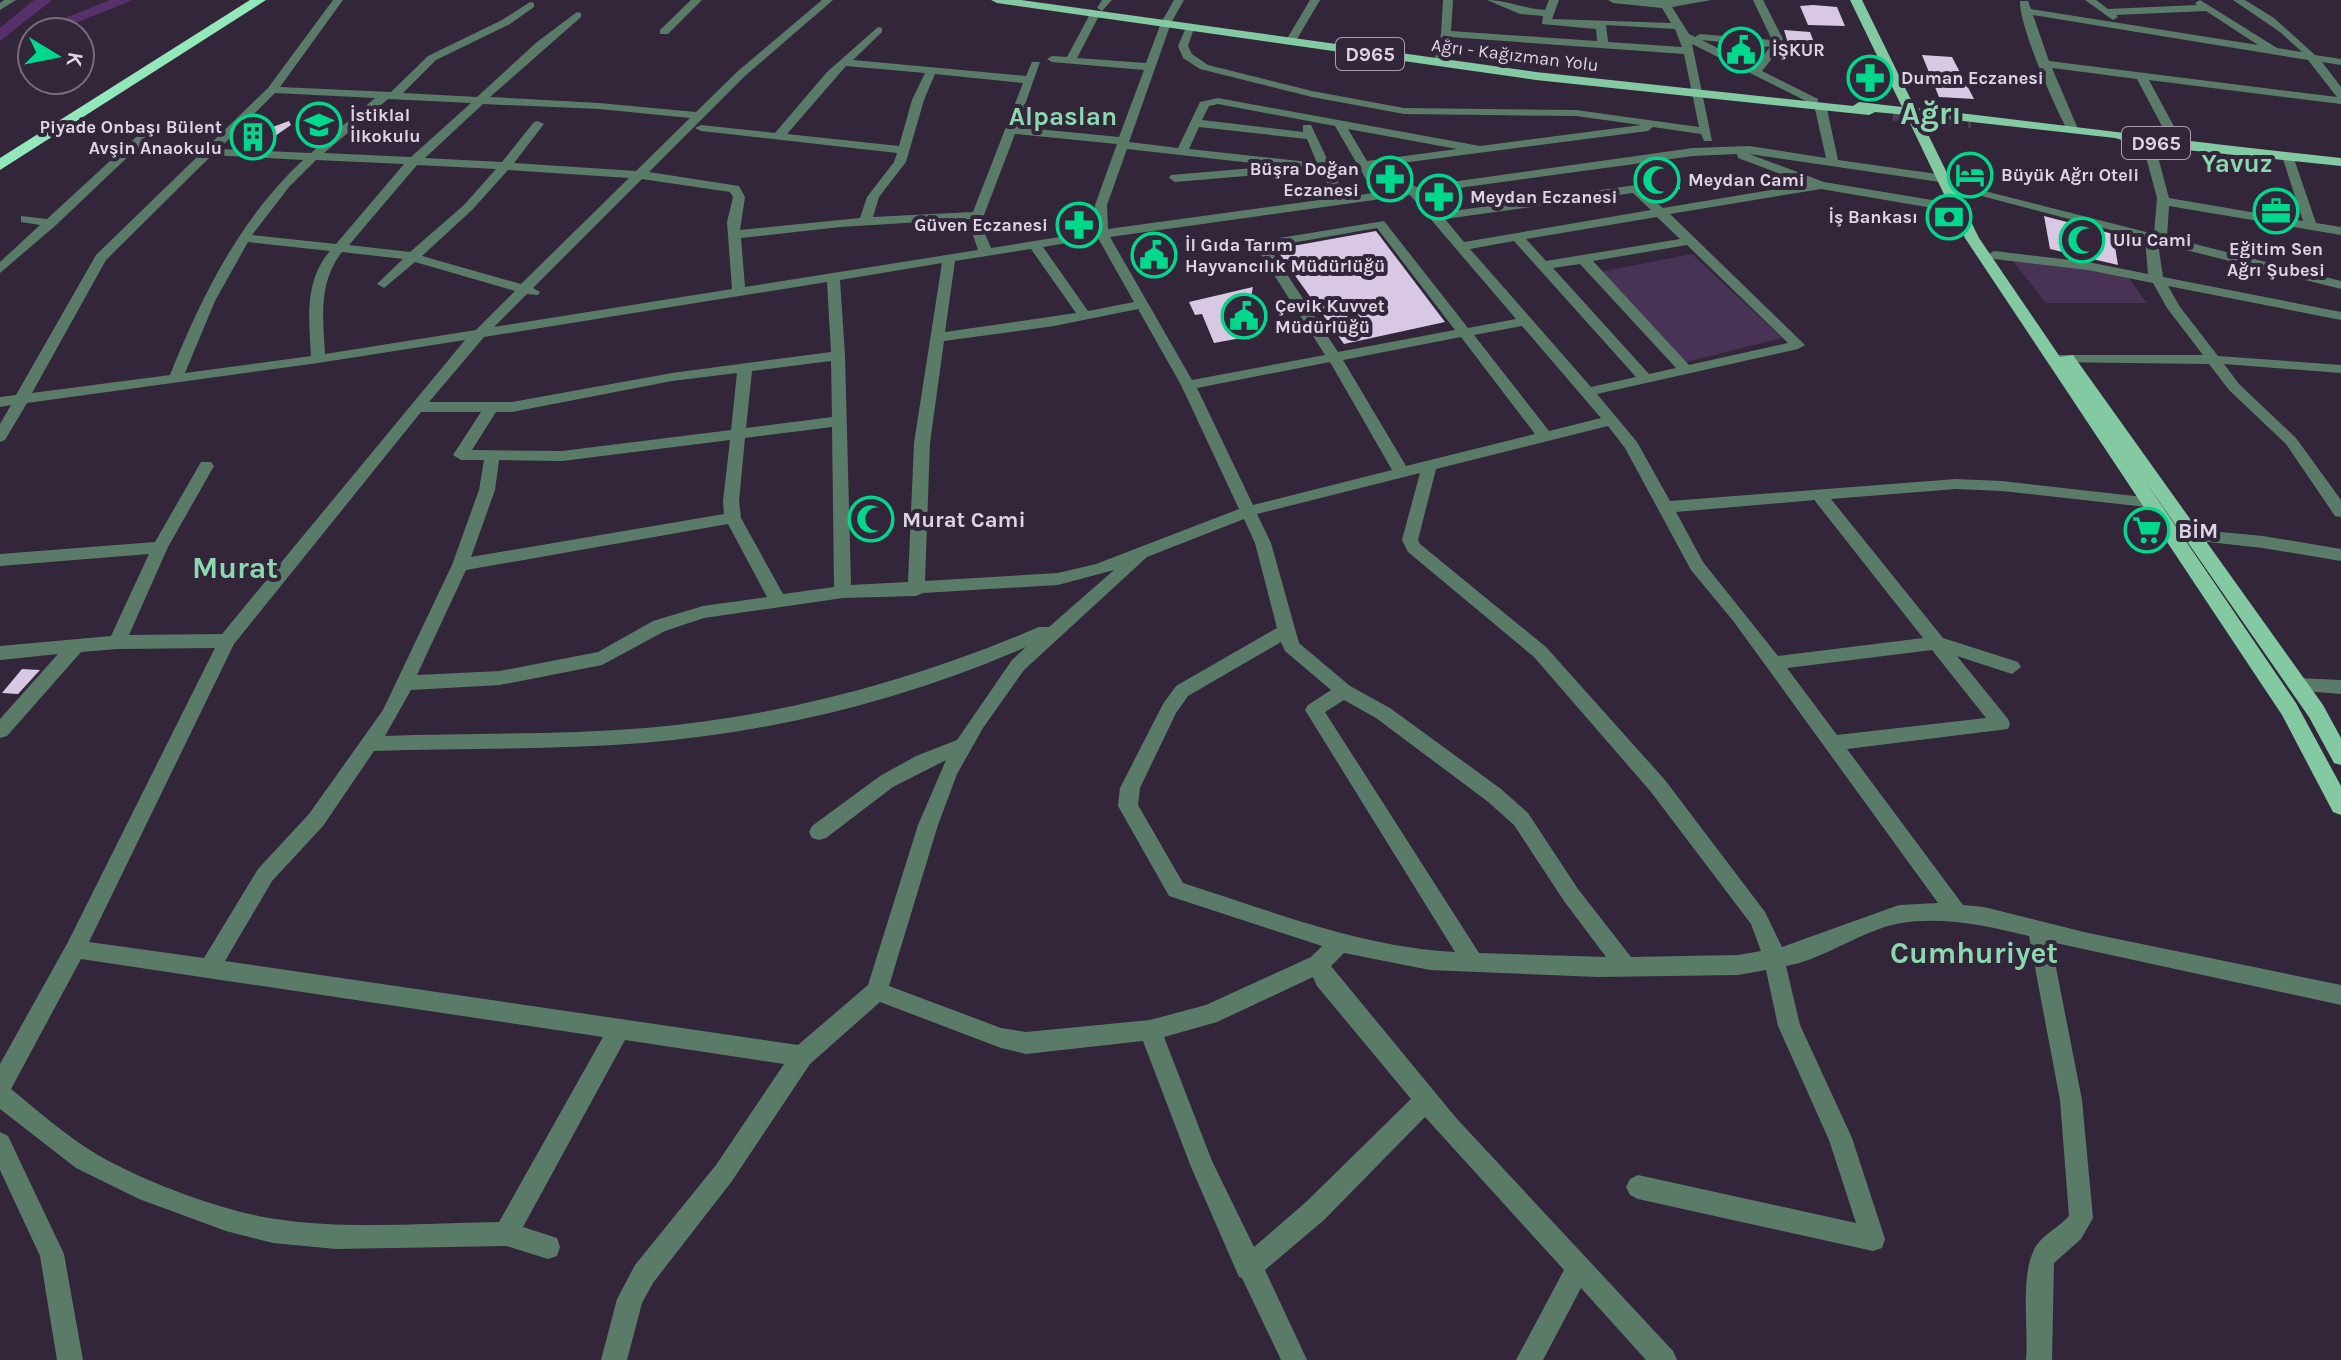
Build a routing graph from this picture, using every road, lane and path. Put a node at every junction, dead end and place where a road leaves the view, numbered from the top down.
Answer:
1 (11, 0) edge
2 (242, 0) edge
3 (259, 0) edge
4 (338, 0) edge
5 (697, 0) edge
6 (828, 0) edge
7 (843, 0) edge
8 (997, 0) edge
9 (1049, 0) edge
10 (1179, 0) edge
11 (1315, 0) edge
12 (1448, 0) edge
13 (1492, 0) edge
14 (1554, 0) edge
15 (1613, 0) edge
16 (1706, 0) edge
17 (1758, 0) edge
18 (1856, 0) edge
19 (1870, 0) edge
20 (2090, 0) edge
21 (2196, 0) edge
22 (2238, 0) edge
23 (1664, 2) edge
24 (530, 5) dead end
25 (2024, 5) edge
26 (0, 7) edge
27 (1101, 7) edge
28 (2209, 8) junction
29 (2106, 12) junction
30 (1548, 13) junction
31 (577, 15) dead end
32 (1167, 20) junction
33 (2122, 24) junction
34 (1601, 26) junction
35 (1191, 27) junction
36 (878, 30) dead end
37 (1682, 31) junction
38 (664, 32) dead end
39 (1446, 34) junction
40 (1293, 37) junction
41 (1777, 44) junction
42 (1603, 45) junction
43 (1689, 51) junction
44 (2275, 52) junction
45 (1440, 58) junction
46 (1052, 59) dead end
47 (2316, 59) junction
48 (1071, 60) junction
49 (843, 62) junction
50 (2341, 62) edge
51 (1036, 64) dead end
52 (2045, 64) junction
53 (1150, 67) junction
54 (1758, 69) junction
55 (932, 70) junction
56 (2142, 77) junction
57 (1028, 80) junction
58 (1271, 84) junction
59 (272, 90) junction
60 (1696, 91) junction
61 (390, 95) junction
62 (2341, 95) edge
63 (481, 99) junction
64 (2341, 101) edge
65 (1818, 105) junction
66 (1253, 107) junction
67 (1869, 111) tunnel mouth
68 (1303, 117) junction
69 (1916, 117) junction
70 (700, 122) junction
71 (1971, 122) tunnel mouth
72 (1195, 123) junction
73 (538, 124) dead end
74 (1339, 124) junction
75 (1671, 125) junction
76 (151, 129) dead end
77 (2072, 129) junction
78 (1010, 130) junction
79 (1379, 130) junction
80 (1311, 136) junction
81 (777, 138) junction
82 (1708, 141) junction
83 (2148, 142) junction
84 (1123, 143) junction
85 (2178, 145) junction
86 (129, 148) junction
87 (904, 150) junction
88 (1481, 150) junction
89 (1729, 150) junction
90 (1182, 152) junction
91 (208, 153) junction
92 (316, 155) junction
93 (0, 156) edge
94 (2288, 156) junction
95 (416, 160) junction
96 (1398, 160) junction
97 (1833, 162) junction
98 (2341, 162) edge
99 (1299, 163) junction
100 (0, 165) edge
101 (1362, 165) junction
102 (506, 166) junction
103 (1324, 167) junction
104 (647, 176) junction
105 (1175, 178) dead end
106 (1940, 178) junction
107 (1821, 185) junction
108 (1411, 188) junction
109 (1957, 188) junction
110 (1380, 193) junction
111 (1339, 198) junction
112 (2163, 201) junction
113 (1956, 208) junction
114 (1660, 213) junction
115 (978, 215) junction
116 (1435, 217) junction
117 (25, 219) dead end
118 (51, 223) junction
119 (865, 223) junction
120 (2311, 226) junction
121 (1102, 230) junction
122 (2341, 231) edge
123 (733, 235) junction
124 (1516, 236) junction
125 (246, 238) junction
126 (2156, 238) junction
127 (1688, 241) junction
128 (1035, 245) junction
129 (1462, 246) junction
130 (339, 247) junction
131 (986, 253) junction
132 (1994, 255) junction
133 (410, 257) junction
134 (949, 259) junction
135 (1584, 260) junction
136 (1543, 266) junction
137 (0, 269) edge
138 (833, 277) junction
139 (2157, 279) junction
140 (384, 284) dead end
141 (2341, 285) edge
142 (739, 291) junction
143 (532, 292) junction
144 (1144, 304) junction
145 (1085, 316) junction
146 (2341, 316) edge
147 (1525, 321) junction
148 (507, 327) junction
149 (484, 331) junction
150 (1465, 333) junction
151 (939, 337) junction
152 (837, 356) junction
153 (1334, 357) junction
154 (318, 359) junction
155 (2060, 360) junction
156 (2215, 360) junction
157 (745, 368) junction
158 (2341, 369) edge
159 (1686, 370) junction
160 (175, 379) junction
161 (1646, 379) junction
162 (1188, 385) junction
163 (1587, 392) junction
164 (20, 400) junction
165 (0, 402) edge
166 (418, 407) junction
167 (491, 408) junction
168 (1611, 420) junction
169 (838, 421) junction
170 (739, 433) junction
171 (1545, 436) junction
172 (0, 437) edge
173 (492, 458) junction
174 (1430, 464) junction
175 (206, 466) dead end
176 (1401, 471) junction
177 (1821, 497) junction
178 (2146, 502) junction
179 (1665, 507) junction
180 (1249, 511) junction
181 (2341, 512) edge
182 (733, 518) junction
183 (2167, 534) junction
184 (2193, 535) junction
185 (160, 547) junction
186 (1145, 550) junction
187 (2338, 558) edge
188 (0, 560) edge
189 (460, 565) junction
190 (916, 590) junction
191 (843, 592) junction
192 (777, 600) junction
193 (1056, 627) junction
194 (1286, 631) junction
195 (227, 641) junction
196 (117, 642) junction
197 (1937, 643) junction
198 (76, 646) junction
199 (0, 653) edge
200 (1774, 663) junction
201 (2012, 667) dead end
202 (404, 683) junction
203 (2297, 685) junction
204 (2341, 687) edge
205 (1344, 691) junction
206 (0, 731) edge
207 (1833, 743) junction
208 (371, 744) junction
209 (962, 746) junction
210 (2341, 757) edge
211 (2341, 806) edge
212 (819, 832) dead end
213 (1958, 914) junction
214 (2038, 930) junction
215 (1343, 943) junction
216 (75, 949) junction
217 (1774, 960) junction
218 (1473, 962) junction
219 (1319, 964) junction
220 (1625, 966) junction
221 (209, 969) junction
222 (877, 991) junction
223 (2341, 995) edge
224 (619, 1029) junction
225 (1150, 1030) junction
226 (802, 1056) junction
227 (0, 1086) edge
228 (0, 1095) edge
229 (1426, 1100) junction
230 (0, 1144) edge
231 (1638, 1187) dead end
232 (506, 1234) junction
233 (548, 1247) dead end
234 (1579, 1267) junction
235 (1248, 1268) junction
236 (70, 1360) edge
237 (614, 1360) edge
238 (1294, 1360) edge
239 (1529, 1360) edge
240 (1664, 1360) edge
241 (2039, 1360) edge

1 - 26 street
2 - 93 highway
3 - 100 highway
4 - 59 street
5 - 38 street
6 - 70 street
7 - 70 street
8 - 27 main road, Ağrı - Kağızman Yolu / D965
9 - 27 main road, Ağrı - Kağızman Yolu / D965
10 - 32 street
11 - 40 street
12 - 39 street
13 - 30 street
14 - 30 street
15 - 23 street
16 - 23 street
17 - 41 street
18 - 69 main road
19 - 69 main road
20 - 29 street
21 - 28 street
22 - 47 street
23 - 37 street
24 - 61 street
25 - 33 street
25 - 52 street
27 - 32 main road, Ağrı - Kağızman Yolu / D965
27 - 48 street
28 - 29 street
28 - 44 street
29 - 33 street
30 - 34 street
31 - 63 street
32 - 35 main road, Ağrı - Kağızman Yolu / D965
32 - 40 main road, Ağrı - Kağızman Yolu / D965
32 - 53 street
33 - 44 street
34 - 37 street
34 - 42 street
35 - 58 street
35 - 60 main road, Ağrı - Kağızman Yolu / D965
36 - 49 street
37 - 41 street
37 - 43 street
37 - 54 street
39 - 42 street
39 - 45 street
40 - 45 main road, Ağrı - Kağızman Yolu / D965
41 - 54 street
42 - 43 street
43 - 60 street
44 - 47 street
45 - 60 main road, Ağrı - Kağızman Yolu / D965
46 - 48 street
47 - 50 street
47 - 62 street
48 - 53 street
49 - 55 street
49 - 81 street
51 - 57 street
52 - 56 street
52 - 77 street
53 - 84 street
54 - 65 street
55 - 57 street
55 - 87 street
56 - 64 street
56 - 85 street
57 - 78 street
58 - 66 street
58 - 75 street
59 - 61 street
59 - 91 street
60 - 65 main road
60 - 67 main road, Ağrı - Kağızman Yolu / D965
60 - 82 street
61 - 63 street
61 - 92 street
63 - 70 street
63 - 95 street
65 - 69 main road
65 - 97 street
66 - 68 street
66 - 72 street
68 - 74 street
68 - 80 street
69 - 77 main road
69 - 83 main road
69 - 106 main road
69 - 109 main road
70 - 81 street
70 - 104 street
71 - 83 main road, D965
72 - 80 street
72 - 90 street
73 - 102 street
74 - 79 street
74 - 101 street
75 - 82 street
75 - 88 street
76 - 86 street
77 - 83 main road
78 - 84 street
78 - 115 street
79 - 88 street
79 - 96 street
80 - 103 street
81 - 87 street
82 - 89 street
82 - 108 street
83 - 85 main road, D965
83 - 112 street
84 - 90 street
84 - 121 street
85 - 94 main road, D965
86 - 91 street
86 - 118 street
87 - 119 street
88 - 96 street
89 - 97 street
89 - 107 street
90 - 99 street
91 - 92 street
91 - 164 street
92 - 95 street
92 - 125 street
94 - 98 main road, D965
94 - 120 street
95 - 102 street
95 - 130 street
96 - 101 street
97 - 106 street
99 - 103 street
99 - 105 street
101 - 110 street
102 - 104 street
102 - 133 street
103 - 111 street
104 - 123 street
104 - 143 street
106 - 113 main road
107 - 113 street
107 - 114 street
108 - 110 street
108 - 116 street
109 - 126 street
109 - 132 main road
110 - 111 street
111 - 121 street
112 - 120 street
112 - 126 street
113 - 155 main road
114 - 116 street
114 - 124 street
114 - 127 street
115 - 119 street
115 - 131 street
116 - 129 street
117 - 118 street
118 - 137 street
119 - 123 street
120 - 122 street
121 - 128 street
121 - 144 street
123 - 142 street
124 - 129 street
124 - 136 street
125 - 130 street
125 - 160 street
126 - 139 street
126 - 141 street
127 - 135 street
127 - 159 street
128 - 131 street
128 - 145 street
129 - 147 street
130 - 133 street
130 - 154 street
131 - 134 street
132 - 139 street
132 - 155 main road
133 - 140 street
133 - 143 street
134 - 138 street
134 - 151 street
135 - 136 street
135 - 159 street
136 - 161 street
138 - 142 street
138 - 152 street
139 - 146 street
139 - 156 street
142 - 148 street
143 - 148 street
143 - 149 street
144 - 145 street
144 - 162 street
145 - 151 street
147 - 150 street
147 - 163 street
148 - 149 street
149 - 154 street
149 - 166 street
150 - 153 street
150 - 153 street
150 - 171 street
151 - 190 street
152 - 157 street
152 - 169 street
153 - 162 street
153 - 176 street
154 - 160 street
155 - 156 street
155 - 178 main road
155 - 184 main road
156 - 158 street
156 - 181 street
157 - 167 street
157 - 170 street
159 - 161 street
160 - 164 street
161 - 163 street
162 - 180 street
163 - 168 street
164 - 165 street
164 - 172 street
166 - 167 street
166 - 195 street
167 - 173 street
168 - 171 street
168 - 179 street
169 - 170 street
169 - 191 street
170 - 173 street
170 - 182 street
171 - 174 street
173 - 189 street
174 - 176 street
174 - 217 street
175 - 185 street
176 - 180 street
177 - 178 street
177 - 179 street
177 - 197 street
178 - 183 main road
179 - 200 street
180 - 186 street
180 - 194 street
182 - 189 street
182 - 192 street
183 - 184 street
183 - 211 main road
184 - 187 street
184 - 203 main road
185 - 188 street
185 - 196 street
186 - 190 street
186 - 193 street
189 - 202 street
190 - 191 street
191 - 192 street
192 - 202 street
193 - 208 street
193 - 209 street
194 - 205 street
194 - 215 street
195 - 196 street
195 - 216 street
196 - 198 street
197 - 200 street
197 - 201 street
197 - 207 street
198 - 199 street
198 - 206 street
200 - 207 street
202 - 208 street
203 - 204 street
203 - 210 main road
205 - 218 street
205 - 220 street
207 - 213 street
208 - 221 street
209 - 212 street
209 - 222 street
213 - 214 street
213 - 217 street
214 - 223 street
214 - 241 street
215 - 218 street
215 - 219 street
216 - 221 street
216 - 227 street
217 - 220 street
217 - 231 street
218 - 220 street
219 - 225 street
219 - 229 street
221 - 224 street
222 - 225 street
222 - 226 street
224 - 226 street
224 - 232 street
225 - 235 street
226 - 237 street
228 - 232 street
229 - 234 street
229 - 235 street
230 - 236 street
232 - 233 street
234 - 239 street
234 - 240 street
235 - 238 street

